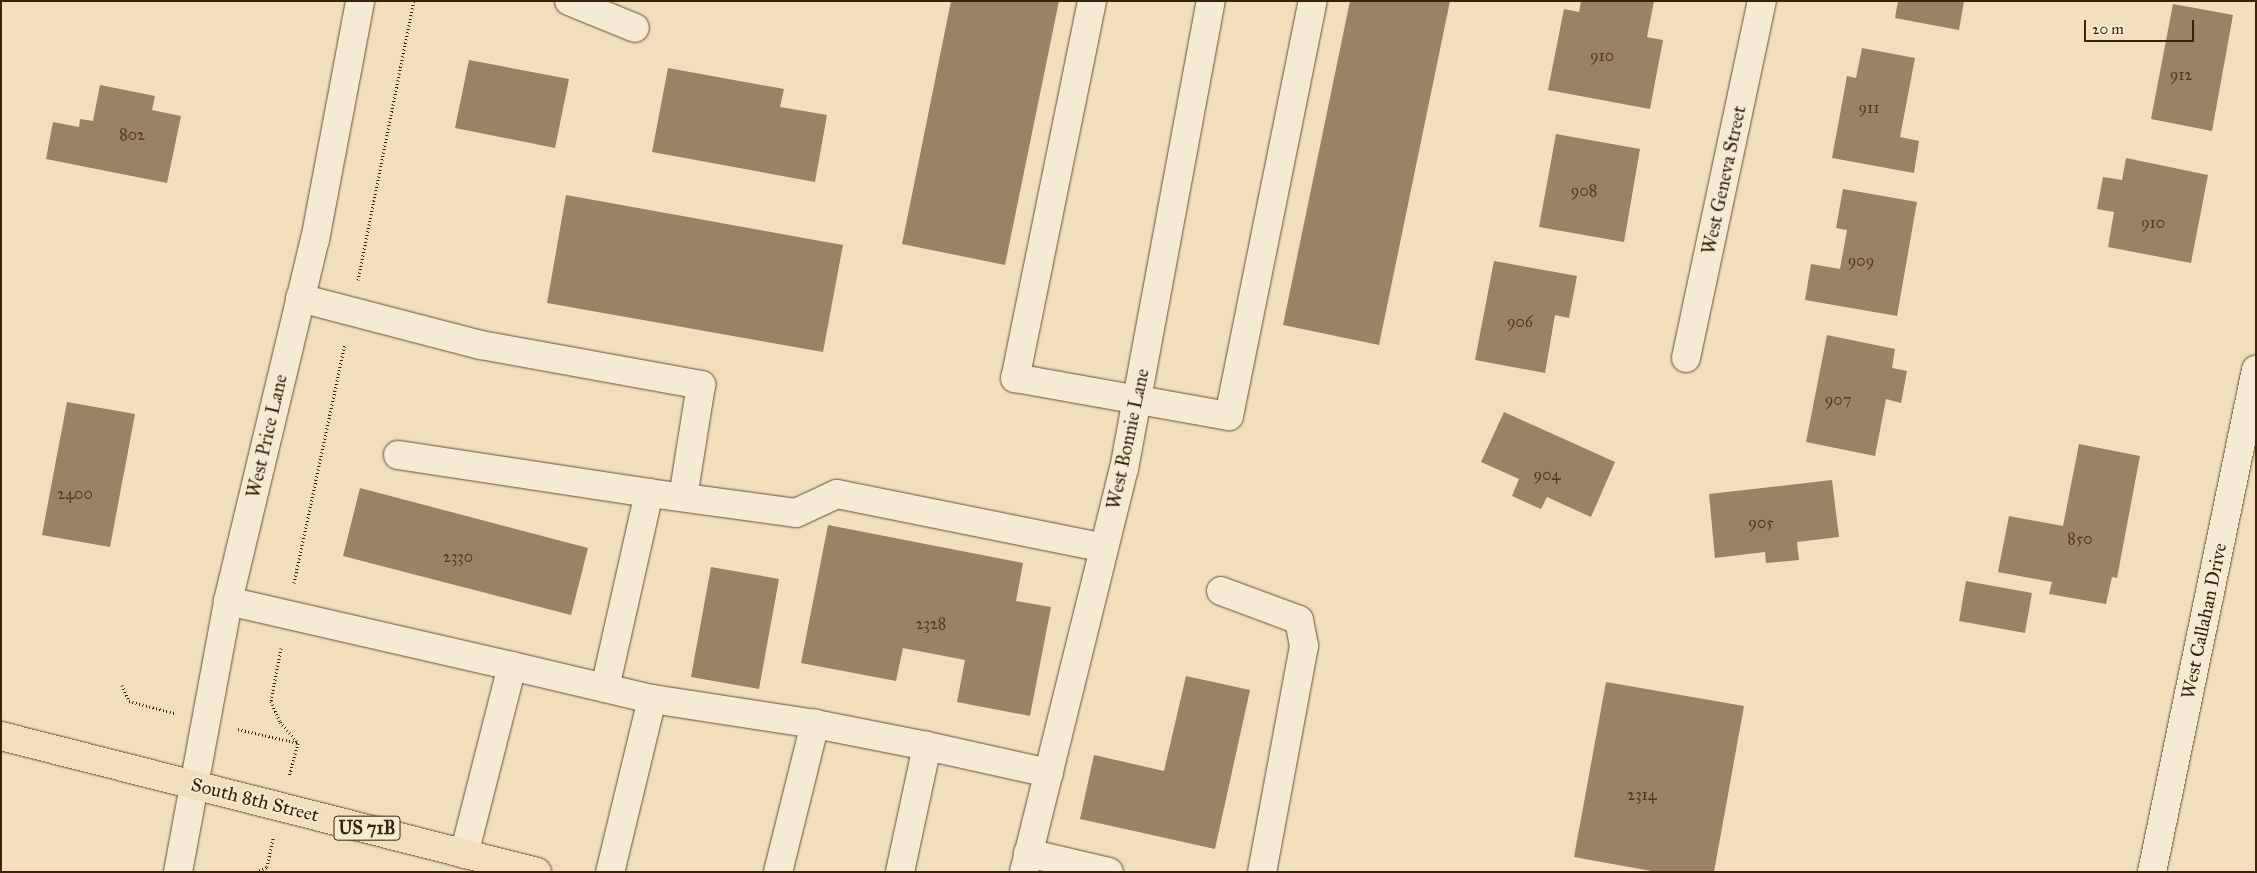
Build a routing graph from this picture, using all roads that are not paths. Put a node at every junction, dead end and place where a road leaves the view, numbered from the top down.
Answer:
1 (360, 1) edge
2 (569, 1) edge
3 (1092, 1) edge
4 (1211, 1) edge
5 (1313, 1) edge
6 (1762, 1) edge
7 (635, 28) dead end
8 (300, 298) junction
9 (1686, 358) dead end
10 (2256, 370) edge
11 (1137, 398) junction
12 (398, 455) dead end
13 (649, 493) junction
14 (683, 497) junction
15 (1104, 548) junction
16 (1221, 591) dead end
17 (228, 601) junction
18 (512, 666) junction
19 (605, 688) junction
20 (652, 699) junction
21 (815, 724) junction
22 (1, 736) edge
23 (927, 746) junction
24 (1050, 773) junction
25 (196, 786) junction
26 (464, 854) junction
27 (1026, 862) edge
28 (178, 872) edge
29 (537, 872) edge
30 (610, 872) edge
31 (778, 872) edge
32 (900, 872) edge
33 (1109, 872) edge
34 (1262, 872) edge
35 (2152, 872) edge

1 - 8 street, West Price Lane
2 - 7 street
3 - 11 street
4 - 11 street, West Bonnie Lane
5 - 11 street
6 - 9 street, West Geneva Street
8 - 14 street
8 - 17 street, West Price Lane
10 - 35 street, West Callahan Drive
11 - 15 street, West Bonnie Lane
12 - 13 street
13 - 14 street
13 - 19 street
14 - 15 street
15 - 24 street, West Bonnie Lane
16 - 34 street
17 - 18 street
17 - 25 street, West Price Lane
18 - 19 street
18 - 26 street
19 - 20 street
20 - 21 street
20 - 30 street
21 - 23 street
21 - 31 street
22 - 25 main road, South 8th Street / US 71B
23 - 24 street
23 - 32 street
24 - 27 street, West Bonnie Lane
25 - 26 main road, South 8th Street / US 71B
25 - 28 street, West Price Lane
26 - 29 main road, South 8th Street / US 71B
27 - 33 street

